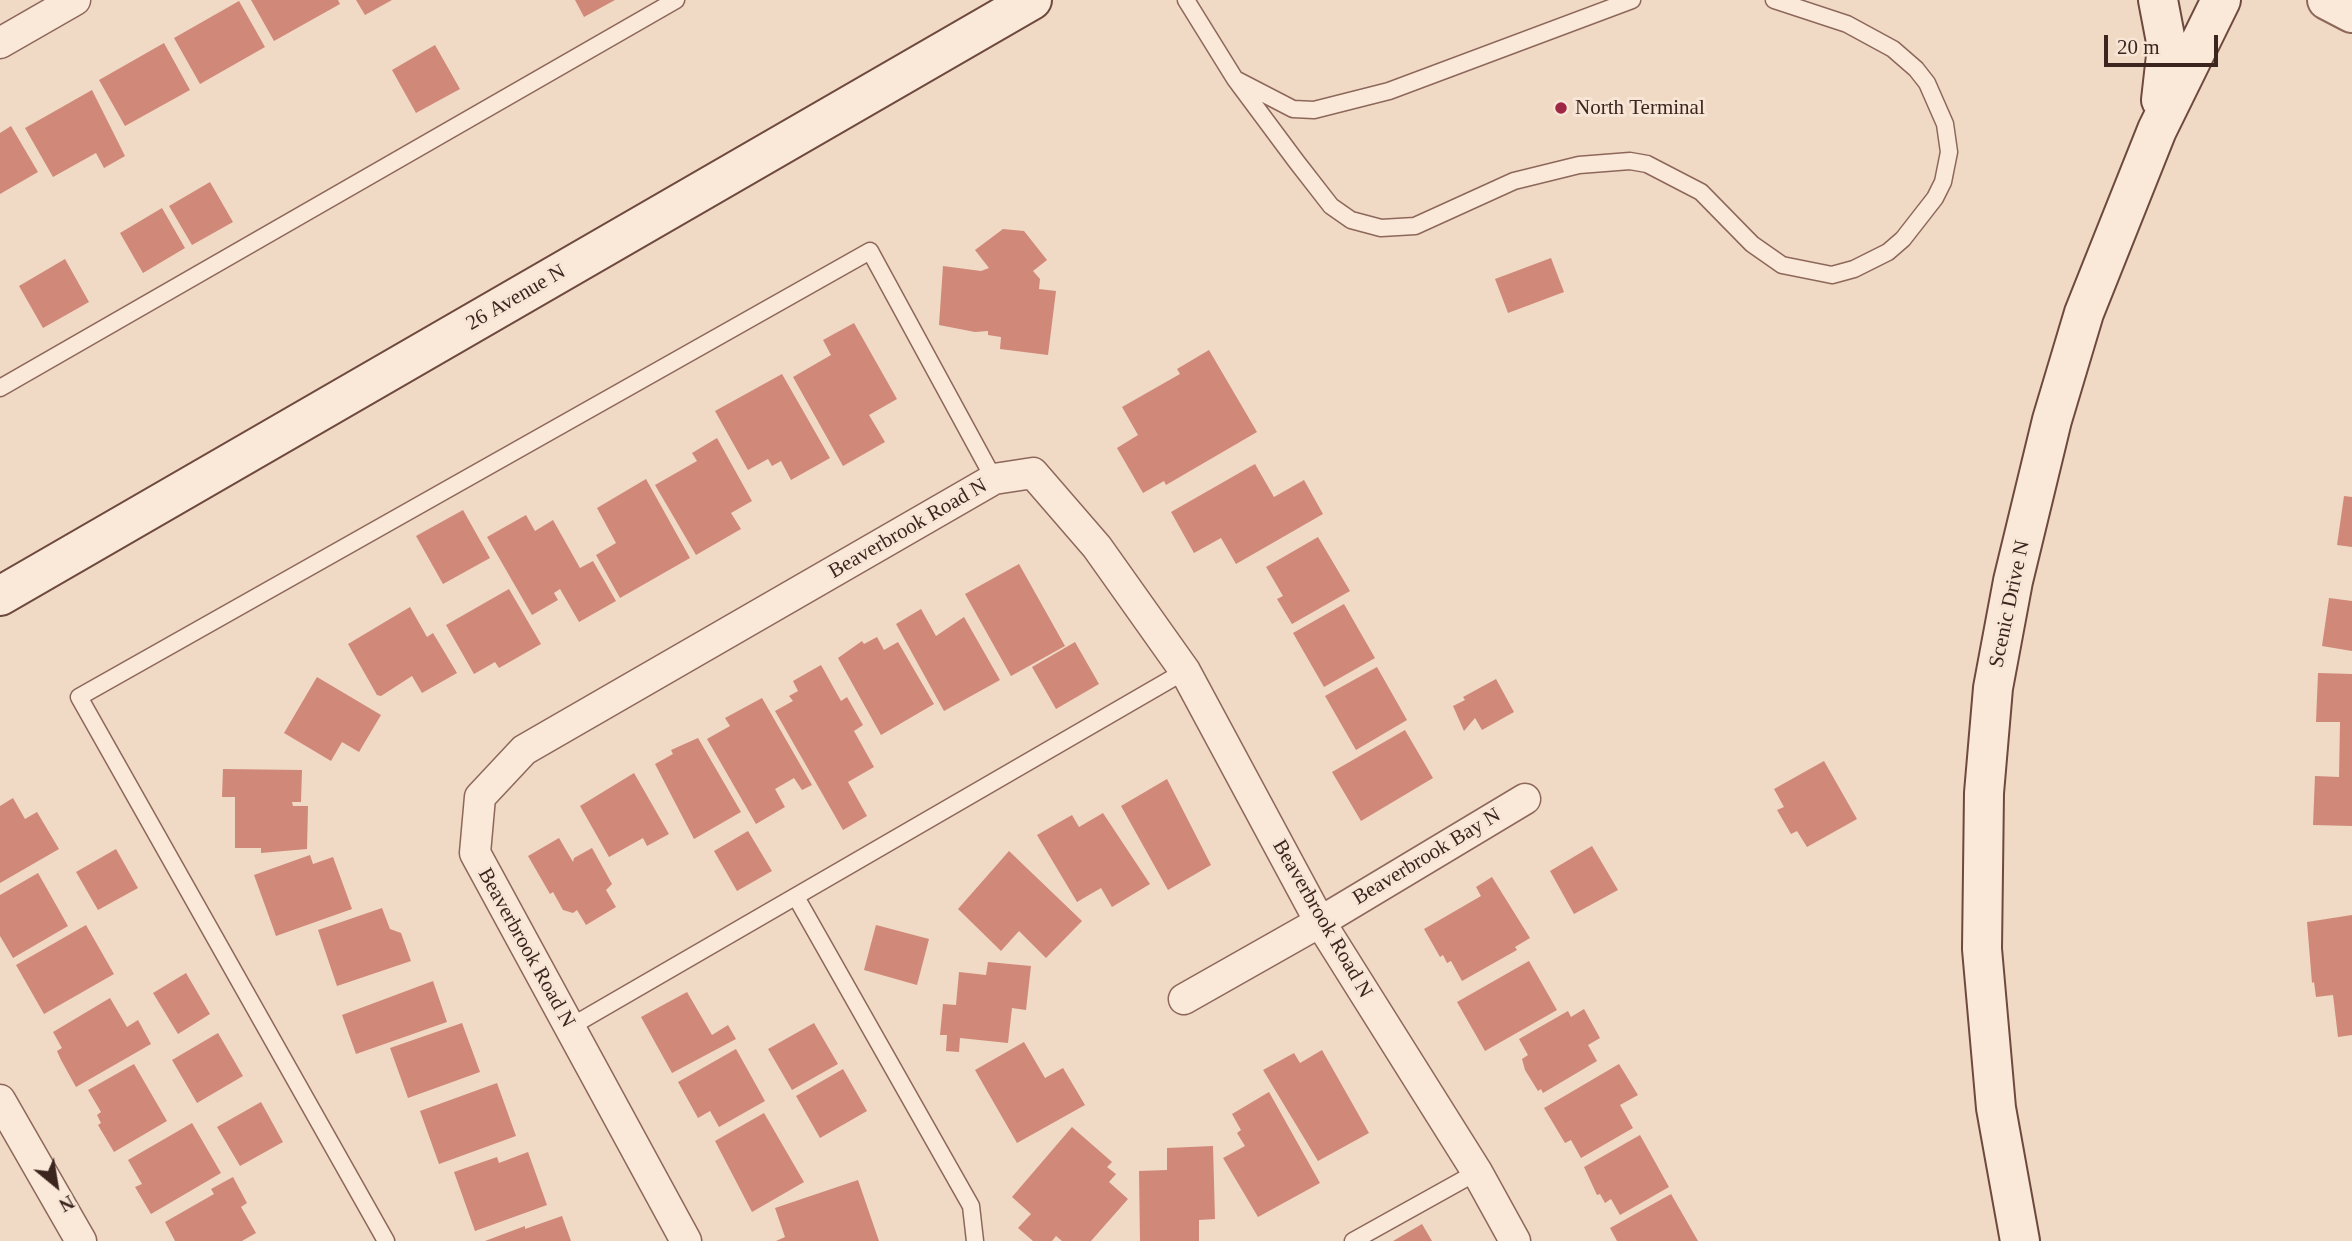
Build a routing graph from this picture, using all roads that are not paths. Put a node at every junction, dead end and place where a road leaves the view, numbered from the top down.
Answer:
1 (75, 0) edge
2 (676, 0) edge
3 (992, 0) edge
4 (1032, 0) edge
5 (1186, 0) edge
6 (1632, 0) edge
7 (1774, 0) edge
8 (2158, 0) edge
9 (2221, 0) edge
10 (2327, 0) edge
11 (2352, 13) edge
12 (0, 43) edge
13 (956, 44) junction
14 (1235, 79) junction
15 (2157, 130) junction
16 (0, 388) edge
17 (994, 480) junction
18 (0, 596) edge
19 (1185, 671) junction
20 (1525, 799) dead end
21 (796, 897) junction
22 (1320, 922) junction
23 (1184, 999) dead end
24 (570, 1027) junction
25 (0, 1100) edge
26 (1477, 1172) junction
27 (81, 1241) edge
28 (386, 1241) edge
29 (686, 1241) edge
30 (975, 1241) edge
31 (1353, 1241) edge
32 (1515, 1241) edge
33 (2020, 1241) edge

1 - 12 street
2 - 16 lane
3 - 13 main road
4 - 13 main road, 26 Avenue N
5 - 14 lane
6 - 14 lane
7 - 14 lane
8 - 15 main road
9 - 15 main road, Scenic Drive N
10 - 11 main road
13 - 18 main road, 26 Avenue N
15 - 33 main road, Scenic Drive N
17 - 19 street, Beaverbrook Road N
17 - 24 street, Beaverbrook Road N
17 - 28 lane
19 - 21 lane
19 - 22 street, Beaverbrook Road N
20 - 22 street, Beaverbrook Bay N
21 - 24 lane
21 - 30 lane
22 - 23 street, Beaverbrook Bay N
22 - 26 street, Beaverbrook Road N
24 - 29 street, Beaverbrook Road N
25 - 27 street
26 - 31 lane
26 - 32 street, Beaverbrook Road N

